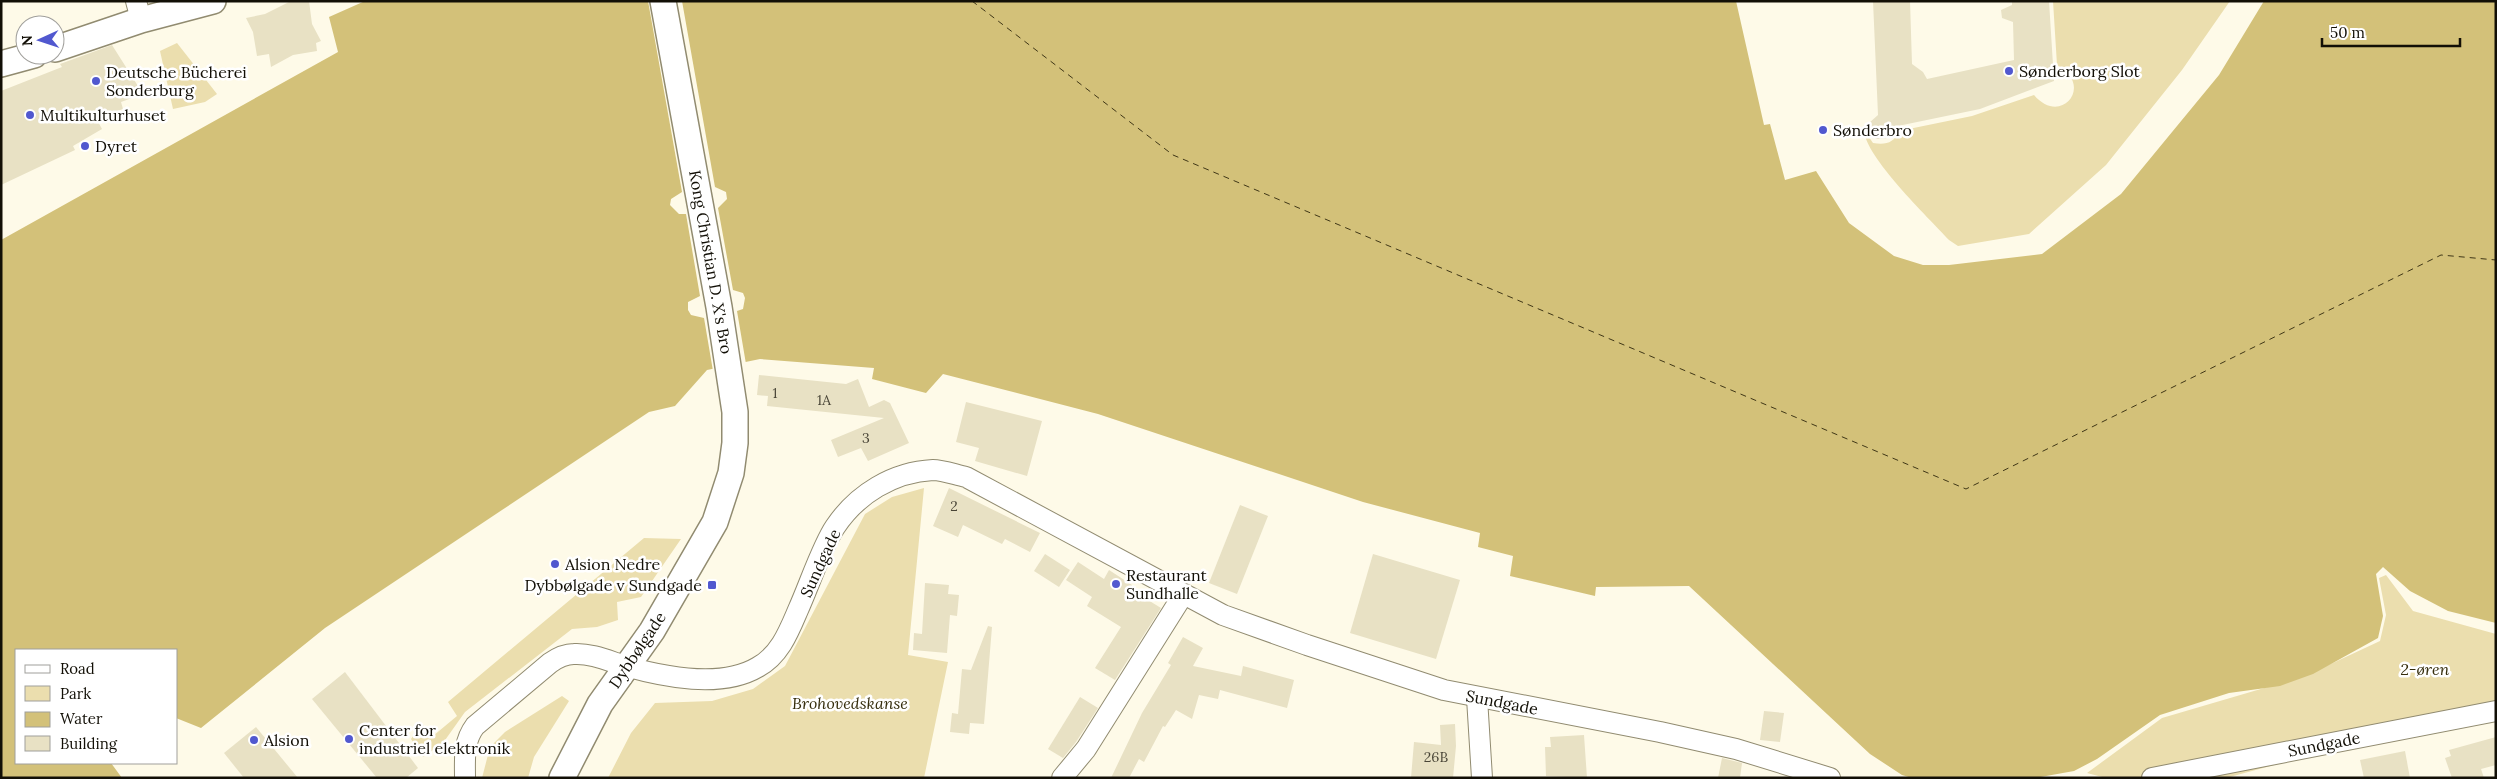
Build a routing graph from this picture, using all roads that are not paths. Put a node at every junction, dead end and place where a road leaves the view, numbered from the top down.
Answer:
1 (213, 1) edge
2 (663, 1) edge
3 (138, 11) edge
4 (65, 44) edge
5 (15, 60) edge
6 (1, 64) edge
7 (715, 522) joint
8 (1183, 594) junction
9 (628, 666) junction
10 (1477, 698) junction
11 (2496, 711) edge
12 (2195, 774) edge
13 (465, 778) edge
14 (562, 778) edge
15 (1062, 778) edge
16 (1482, 778) edge
17 (1830, 778) edge
18 (2152, 778) edge

1 - 3 street
2 - 7 street, Kong Christian D. X's Bro
3 - 4 street
5 - 6 street
7 - 9 street, Dybbølgade
8 - 9 street, Sundgade
8 - 10 street, Sundgade
8 - 15 street
9 - 13 street
9 - 14 street, Dybbølgade
10 - 16 street
10 - 17 street, Sundgade
11 - 12 street, Sundgade
12 - 18 street, Sundgade

